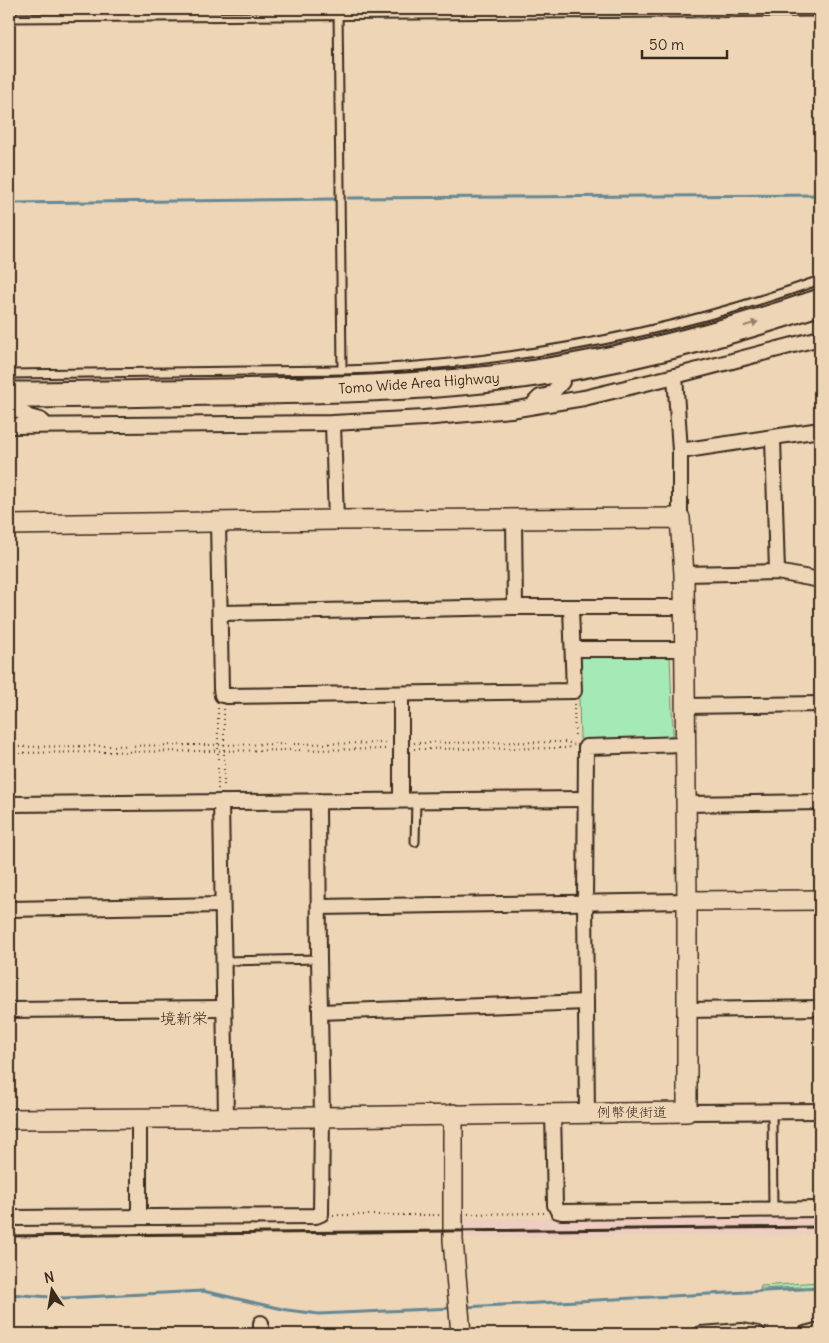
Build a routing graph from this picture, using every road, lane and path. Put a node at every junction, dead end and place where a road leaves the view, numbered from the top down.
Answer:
1 (338, 12) edge
2 (820, 12) edge
3 (9, 18) edge
4 (820, 280) edge
5 (820, 302) edge
6 (820, 319) edge
7 (820, 338) edge
8 (342, 370) junction
9 (9, 374) edge
10 (675, 376) junction
11 (562, 382) junction
12 (530, 407) junction
13 (11, 410) edge
14 (333, 423) junction
15 (820, 430) edge
16 (774, 438) junction
17 (680, 451) junction
18 (680, 518) junction
19 (336, 520) junction
20 (514, 520) junction
21 (218, 522) junction
22 (9, 525) edge
23 (777, 572) junction
24 (684, 574) junction
25 (820, 580) edge
26 (515, 608) junction
27 (571, 608) junction
28 (683, 608) junction
29 (220, 612) junction
30 (573, 649) junction
31 (684, 649) junction
32 (574, 691) junction
33 (401, 694) junction
34 (222, 695) junction
35 (820, 704) edge
36 (685, 706) junction
37 (684, 744) junction
38 (218, 745) junction
39 (224, 745) junction
40 (401, 746) junction
41 (581, 746) junction
42 (9, 747) edge
43 (218, 751) junction
44 (224, 751) junction
45 (9, 753) edge
46 (585, 799) junction
47 (318, 800) junction
48 (401, 800) junction
49 (416, 800) junction
50 (222, 802) junction
51 (820, 802) edge
52 (9, 804) edge
53 (685, 804) junction
54 (415, 842) dead end
55 (820, 900) edge
56 (687, 901) junction
57 (585, 903) junction
58 (222, 905) junction
59 (319, 907) junction
60 (9, 909) edge
61 (319, 959) junction
62 (224, 961) junction
63 (586, 1002) junction
64 (224, 1008) junction
65 (820, 1008) edge
66 (9, 1010) edge
67 (687, 1010) junction
68 (320, 1012) junction
69 (772, 1111) junction
70 (820, 1111) edge
71 (587, 1112) junction
72 (687, 1112) junction
73 (553, 1113) junction
74 (453, 1114) junction
75 (226, 1117) junction
76 (322, 1117) junction
77 (139, 1118) junction
78 (9, 1119) edge
79 (773, 1209) junction
80 (820, 1209) edge
81 (139, 1216) junction
82 (9, 1218) edge
83 (461, 1334) edge
84 (702, 1334) edge
85 (758, 1334) edge

1 - 2 lane
1 - 3 lane
1 - 8 lane
4 - 8 lane
13 -> 5 highway, Tomo Wide Area Highway
6 - 11 highway, Tomo Wide Area Highway
7 - 10 street
8 - 9 lane
10 - 12 street
10 - 17 street
11 - 12 street
11 - 13 highway, Tomo Wide Area Highway
12 - 14 street
13 - 14 street
14 - 19 street
15 - 16 street
16 - 17 street
16 - 23 street
17 - 18 street
18 - 20 street
18 - 24 street, 例幣使街道
19 - 20 street
19 - 21 street
20 - 26 street
21 - 22 street
21 - 29 street
23 - 24 street
23 - 25 street
24 - 28 street, 例幣使街道
26 - 27 street
26 - 29 street
27 - 28 street
27 - 30 street
28 - 31 street, 例幣使街道
29 - 34 street
30 - 31 street
30 - 32 street
31 - 36 street, 例幣使街道
32 - 33 street
32 - 41 path
33 - 34 street
33 - 40 street
34 - 38 path
34 - 39 path
35 - 36 street
36 - 37 street, 例幣使街道
37 - 41 street
37 - 53 street, 例幣使街道
38 - 39 path
38 - 42 path
38 - 43 path
39 - 40 path
39 - 44 path
40 - 41 path
40 - 41 path
40 - 44 path
40 - 48 street
41 - 46 street
43 - 44 path
43 - 45 path
43 - 50 path
44 - 50 path
46 - 49 street
46 - 57 street
47 - 48 street
47 - 50 street
47 - 59 street
48 - 49 street
49 - 54 lane
50 - 52 street
50 - 58 street
51 - 53 street
53 - 56 street, 例幣使街道
55 - 56 street
56 - 57 street
56 - 67 street, 例幣使街道
57 - 59 street
57 - 63 street
58 - 60 street
58 - 62 street
59 - 61 street
61 - 62 lane
61 - 68 street
62 - 64 street
63 - 68 street
63 - 71 street
64 - 66 street
64 - 75 street
65 - 67 street
67 - 72 street, 例幣使街道
68 - 76 street
69 - 70 street
69 - 72 street
69 - 79 lane
71 - 72 street, 例幣使街道
71 - 73 street, 例幣使街道
73 - 74 street, 例幣使街道
73 - 79 street
74 - 76 street, 例幣使街道
74 - 83 street
75 - 76 street, 例幣使街道
75 - 77 street, 例幣使街道
76 - 81 street
77 - 78 street, 例幣使街道
77 - 81 street
79 - 80 street
81 - 82 street
84 - 85 street

